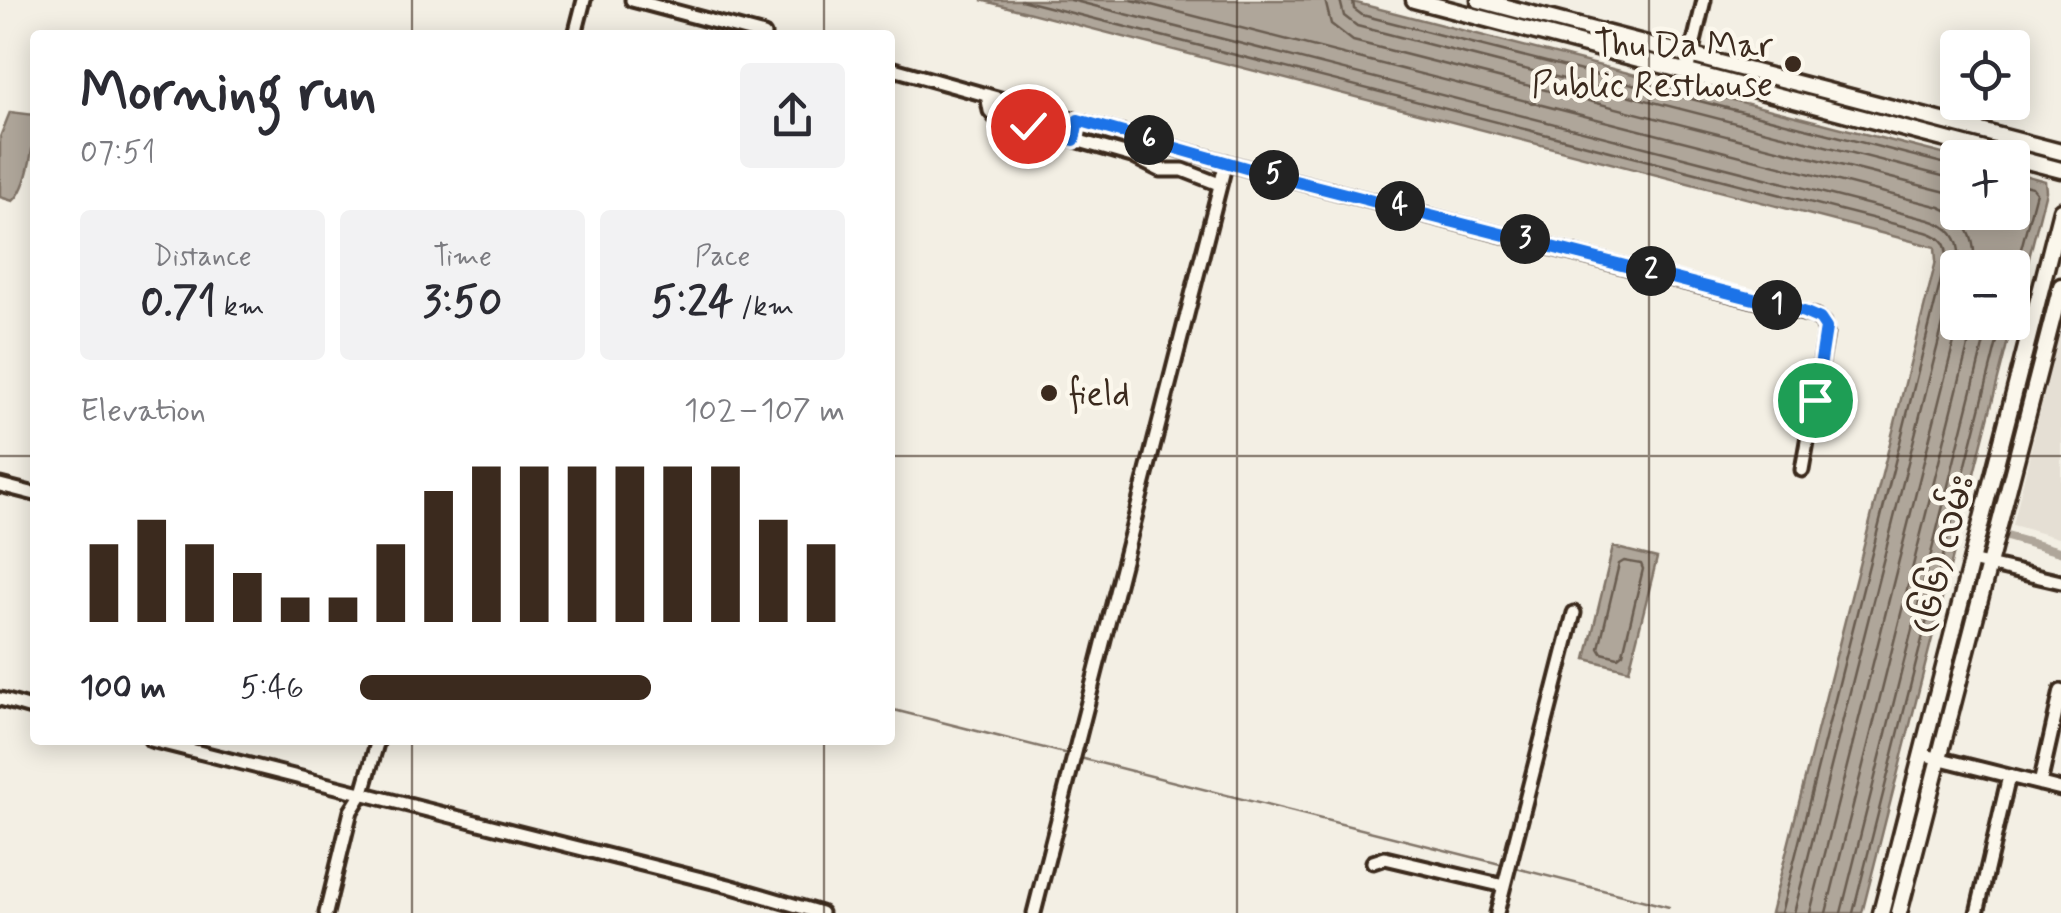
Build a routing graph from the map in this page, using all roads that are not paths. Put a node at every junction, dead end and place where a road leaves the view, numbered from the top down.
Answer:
1 (584, 0) edge
2 (632, 0) edge
3 (1414, 0) edge
4 (1480, 0) edge
5 (1704, 0) edge
6 (577, 30) edge
7 (745, 30) edge
8 (1691, 55) junction
9 (895, 69) edge
10 (1687, 72) junction
11 (987, 95) junction
12 (1078, 120) junction
13 (1074, 140) junction
14 (2061, 152) edge
15 (1226, 162) junction
16 (2061, 170) edge
17 (1220, 184) junction
18 (2060, 218) edge
19 (2061, 286) edge
20 (1802, 470) dead end
21 (0, 485) edge
22 (30, 493) edge
23 (1971, 560) junction
24 (1988, 565) junction
25 (2061, 582) edge
26 (1574, 613) dead end
27 (2061, 691) edge
28 (0, 700) edge
29 (30, 708) edge
30 (171, 745) edge
31 (377, 745) edge
32 (1922, 754) junction
33 (1940, 758) junction
34 (2009, 776) junction
35 (2040, 784) junction
36 (2061, 789) edge
37 (363, 792) junction
38 (1372, 862) dead end
39 (1504, 886) junction
40 (326, 913) edge
41 (820, 913) edge
42 (1034, 913) edge
43 (1497, 913) edge
44 (1881, 913) edge
45 (1900, 913) edge
46 (1977, 913) edge

1 - 6 street
2 - 7 street
3 - 10 main road
4 - 8 main road
5 - 8 street
8 - 10 street
8 - 14 main road
9 - 11 street
10 - 16 main road
11 - 12 street
11 - 13 street
12 - 13 street
12 - 15 street
13 - 17 street
15 - 17 street
15 - 20 street
17 - 42 street
18 - 23 main road, (၆၆) လမ်း
19 - 24 main road, (၆၆) လမ်း
21 - 22 street
23 - 24 street
23 - 32 main road, (၆၆) လမ်း
24 - 25 street
24 - 33 main road, (၆၆) လမ်း
26 - 39 street
27 - 35 street
28 - 29 street
30 - 37 street
31 - 37 street
32 - 33 street
32 - 44 main road, (၆၆) လမ်း
33 - 34 street
33 - 45 main road, (၆၆) လမ်း
34 - 35 street
34 - 46 street
35 - 36 street
37 - 40 street
37 - 41 street
38 - 39 street
39 - 43 street

